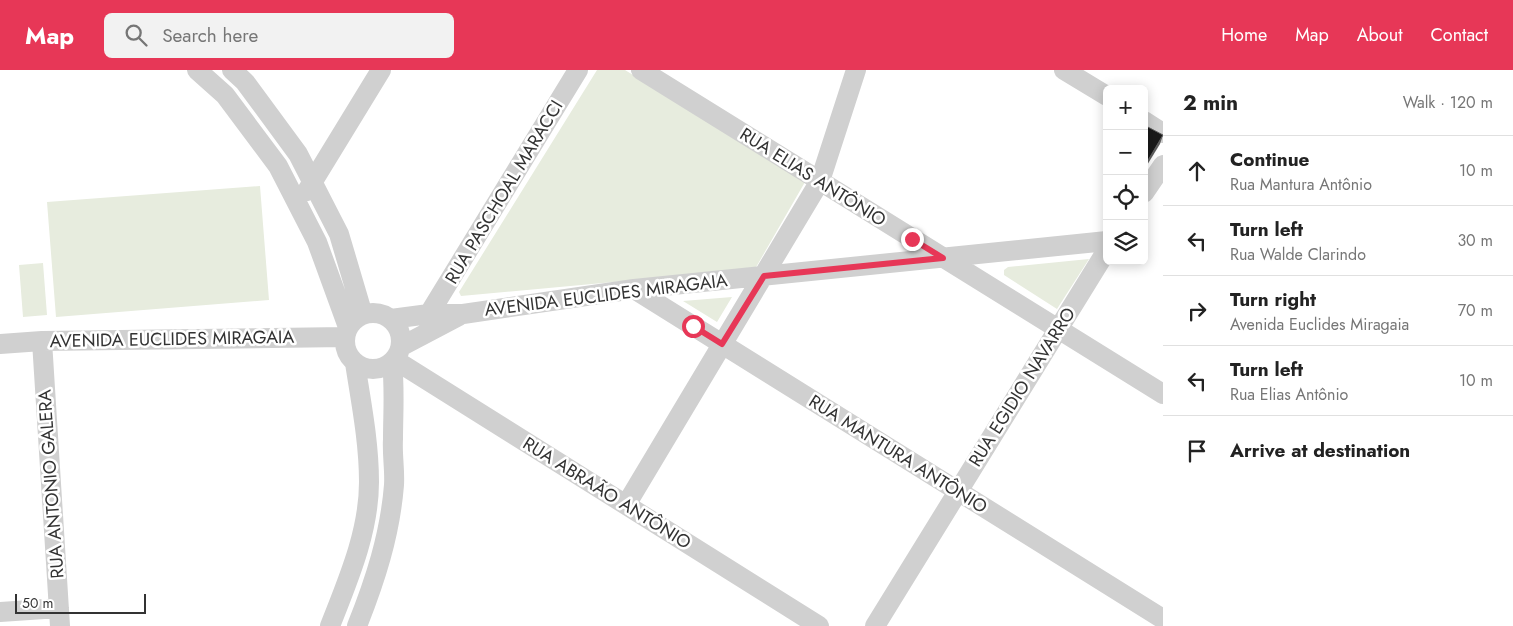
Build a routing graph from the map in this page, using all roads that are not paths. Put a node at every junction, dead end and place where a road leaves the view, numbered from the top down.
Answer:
1 (197, 70) edge
2 (232, 70) edge
3 (381, 70) edge
4 (578, 70) edge
5 (641, 70) edge
6 (856, 70) edge
7 (1064, 70) edge
8 (1103, 94) edge
9 (1148, 123) edge
10 (1163, 133) edge
11 (1163, 165) edge
12 (313, 182) junction
13 (820, 182) junction
14 (1148, 187) edge
15 (298, 205) junction
16 (1103, 242) edge
17 (1103, 256) edge
18 (943, 258) junction
19 (764, 276) junction
20 (634, 289) junction
21 (429, 314) junction
22 (463, 314) junction
23 (391, 319) junction
24 (352, 326) junction
25 (1058, 329) junction
26 (42, 341) junction
27 (0, 344) edge
28 (722, 344) junction
29 (396, 356) junction
30 (355, 363) junction
31 (1163, 394) edge
32 (392, 445) junction
33 (368, 447) junction
34 (958, 491) junction
35 (626, 505) junction
36 (362, 533) junction
37 (386, 537) junction
38 (0, 612) edge
39 (59, 617) edge
40 (1163, 619) edge
41 (330, 626) edge
42 (357, 626) edge
43 (819, 626) edge
44 (875, 626) edge

1 - 15 street
2 - 12 street
3 - 12 street
4 - 21 street, RUA PASCHOAL MARACCI
5 - 13 street, RUA ELIAS ANTÔNIO
6 - 13 street
7 - 8 street
9 - 10 street
11 - 14 street
12 - 15 street
12 - 24 street
13 - 18 street, RUA ELIAS ANTÔNIO
13 - 19 street
15 - 24 street
16 - 18 street, AVENIDA EUCLIDES MIRAGAIA
17 - 25 street, RUA EGIDIO NAVARRO
18 - 19 street, AVENIDA EUCLIDES MIRAGAIA
18 - 25 street, RUA ELIAS ANTÔNIO
19 - 20 street, AVENIDA EUCLIDES MIRAGAIA
19 - 28 street
20 - 22 street, AVENIDA EUCLIDES MIRAGAIA
20 - 28 street, RUA MANTURA ANTÔNIO
21 - 22 street, AVENIDA EUCLIDES MIRAGAIA
21 - 23 street, AVENIDA EUCLIDES MIRAGAIA
22 - 29 street, AVENIDA EUCLIDES MIRAGAIA
23 - 24 street
23 - 29 street
24 - 26 street, AVENIDA EUCLIDES MIRAGAIA
24 - 30 street
25 - 31 street, RUA ELIAS ANTÔNIO
25 - 34 street, RUA EGIDIO NAVARRO
26 - 27 street, AVENIDA EUCLIDES MIRAGAIA
26 - 39 street, RUA ANTONIO GALERA
28 - 34 street, RUA MANTURA ANTÔNIO
28 - 35 street
29 - 30 street
29 - 32 street
29 - 35 street, RUA ABRAÃO ANTÔNIO
30 - 33 street
32 - 33 street
32 - 37 street
33 - 36 street
34 - 40 street, RUA MANTURA ANTÔNIO
34 - 44 street, RUA EGIDIO NAVARRO
35 - 43 street, RUA ABRAÃO ANTÔNIO
36 - 37 street
36 - 41 street
37 - 42 street
38 - 39 street

